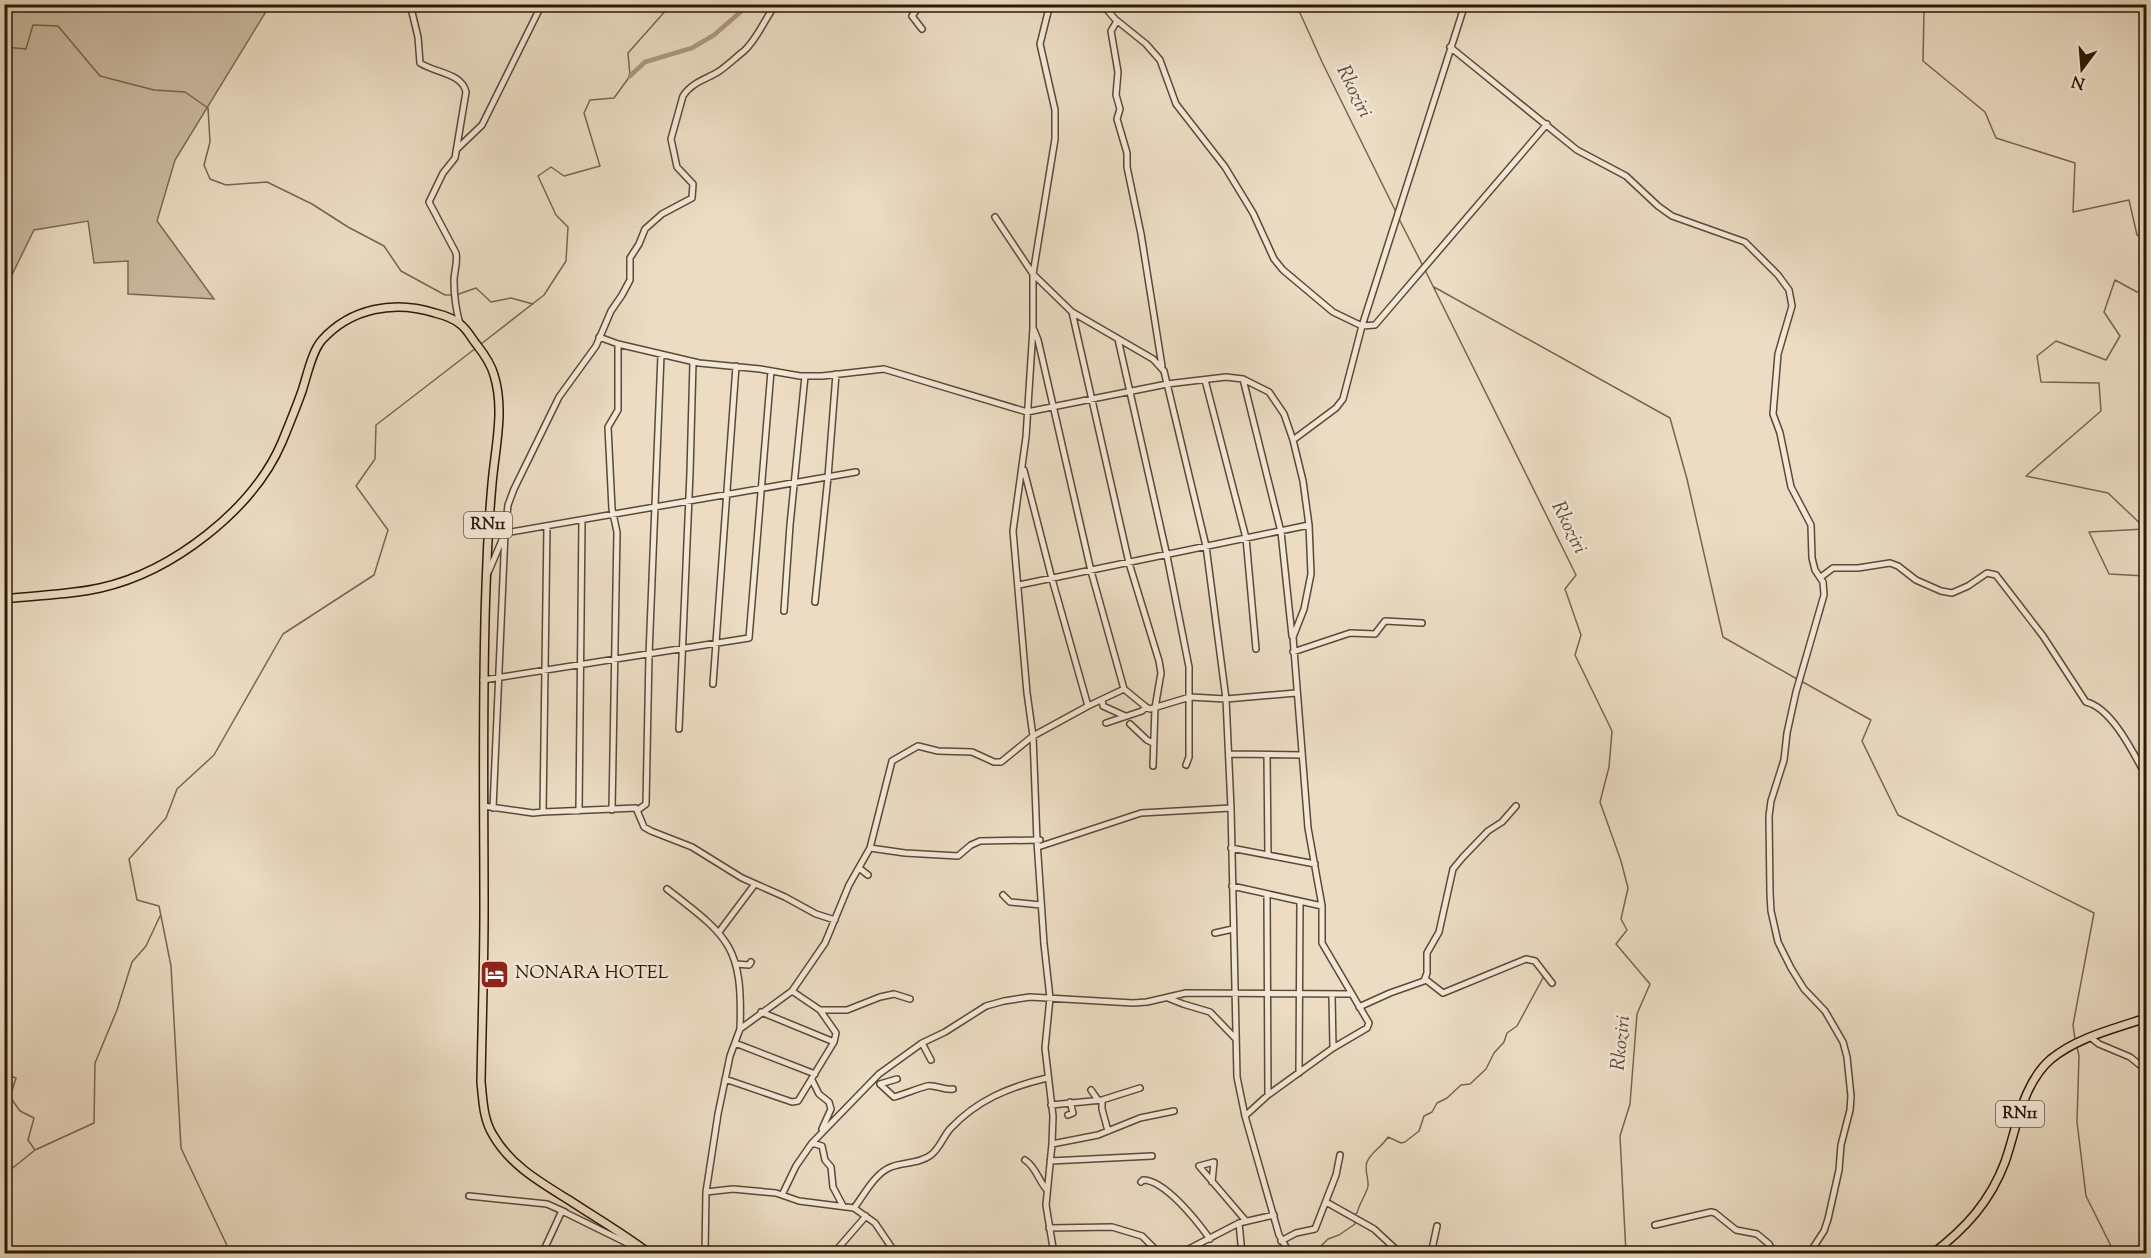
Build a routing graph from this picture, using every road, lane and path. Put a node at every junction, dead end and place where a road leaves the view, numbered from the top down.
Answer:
1 (410, 4) edge
2 (542, 4) edge
3 (776, 4) edge
4 (921, 4) edge
5 (1050, 4) edge
6 (1102, 4) edge
7 (1465, 4) edge
8 (1117, 21) junction
9 (922, 29) dead end
10 (1450, 47) junction
11 (1547, 124) junction
12 (457, 149) junction
13 (995, 217) dead end
14 (1033, 274) junction
15 (1072, 312) junction
16 (460, 324) junction
17 (1362, 326) junction
18 (1033, 328) junction
19 (599, 337) junction
20 (1118, 339) junction
21 (618, 344) junction
22 (661, 355) junction
23 (693, 362) junction
24 (736, 366) junction
25 (1162, 367) junction
26 (771, 371) junction
27 (836, 374) junction
28 (805, 376) junction
29 (1243, 379) junction
30 (1205, 380) junction
31 (1167, 384) junction
32 (1129, 391) junction
33 (1092, 399) junction
34 (1054, 407) junction
35 (1027, 412) junction
36 (1293, 440) junction
37 (1023, 466) junction
38 (856, 471) dead end
39 (828, 477) junction
40 (795, 482) junction
41 (762, 488) junction
42 (726, 495) junction
43 (688, 501) junction
44 (656, 507) junction
45 (614, 514) junction
46 (582, 520) junction
47 (1309, 525) junction
48 (548, 526) junction
49 (1281, 532) junction
50 (505, 533) junction
51 (1246, 538) junction
52 (1206, 546) junction
53 (1167, 556) junction
54 (1129, 563) junction
55 (1091, 571) junction
56 (1821, 577) junction
57 (486, 578) junction
58 (1052, 579) junction
59 (1018, 585) junction
60 (4, 599) edge
61 (815, 602) dead end
62 (784, 611) dead end
63 (1422, 623) dead end
64 (1293, 637) junction
65 (715, 644) junction
66 (683, 649) junction
67 (1256, 649) dead end
68 (1293, 652) junction
69 (649, 655) junction
70 (615, 661) junction
71 (581, 666) junction
72 (545, 671) junction
73 (499, 678) junction
74 (483, 680) junction
75 (713, 684) dead end
76 (1124, 689) junction
77 (1296, 693) junction
78 (1190, 697) junction
79 (1226, 699) junction
80 (1102, 700) junction
81 (1089, 706) junction
82 (1146, 707) junction
83 (1155, 708) junction
84 (1126, 716) junction
85 (1106, 723) dead end
86 (1130, 724) dead end
87 (679, 729) dead end
88 (1033, 736) junction
89 (1153, 743) junction
90 (1229, 754) junction
91 (1267, 754) junction
92 (1302, 755) junction
93 (1186, 765) dead end
94 (1153, 766) dead end
95 (2146, 776) edge
96 (483, 806) junction
97 (1516, 806) dead end
98 (493, 808) junction
99 (1231, 808) junction
100 (612, 810) junction
101 (638, 810) junction
102 (579, 811) junction
103 (543, 812) junction
104 (1038, 842) junction
105 (870, 848) junction
106 (1231, 848) junction
107 (1268, 855) junction
108 (1315, 864) junction
109 (859, 868) junction
110 (868, 875) dead end
111 (755, 884) junction
112 (1232, 886) junction
113 (667, 889) dead end
114 (1003, 895) dead end
115 (1267, 895) junction
116 (1300, 903) junction
117 (1041, 905) junction
118 (1322, 906) junction
119 (835, 920) junction
120 (1233, 929) junction
121 (719, 932) junction
122 (1215, 933) dead end
123 (751, 962) dead end
124 (736, 964) junction
125 (1425, 979) junction
126 (1552, 983) dead end
127 (792, 991) junction
128 (1235, 994) junction
129 (1299, 994) junction
130 (1351, 994) junction
131 (1267, 995) junction
132 (1332, 995) junction
133 (1168, 998) junction
134 (910, 999) dead end
135 (1050, 999) junction
136 (1359, 1007) junction
137 (820, 1010) junction
138 (761, 1012) junction
139 (2146, 1018) edge
140 (740, 1029) junction
141 (2090, 1037) junction
142 (1236, 1039) junction
143 (735, 1042) junction
144 (834, 1042) junction
145 (922, 1043) junction
146 (1333, 1048) junction
147 (931, 1060) dead end
148 (2146, 1070) edge
149 (1299, 1073) junction
150 (816, 1074) junction
151 (1047, 1078) junction
152 (725, 1079) junction
153 (897, 1079) dead end
154 (812, 1080) junction
155 (873, 1081) junction
156 (881, 1085) junction
157 (1018, 1085) junction
158 (1140, 1088) dead end
159 (952, 1089) dead end
160 (1091, 1090) dead end
161 (1016, 1094) dead end
162 (1268, 1095) junction
163 (1110, 1098) junction
164 (1100, 1100) junction
165 (1070, 1102) junction
166 (1051, 1105) junction
167 (1111, 1105) dead end
168 (1174, 1111) dead end
169 (1068, 1115) dead end
170 (1245, 1116) junction
171 (1108, 1131) junction
172 (812, 1143) junction
173 (1052, 1144) junction
174 (1340, 1155) dead end
175 (1152, 1156) dead end
176 (1025, 1160) dead end
177 (1050, 1161) junction
178 (1141, 1182) dead end
179 (1212, 1182) dead end
180 (1047, 1190) junction
181 (706, 1192) junction
182 (782, 1195) junction
183 (469, 1196) dead end
184 (1326, 1202) junction
185 (843, 1206) junction
186 (854, 1208) junction
187 (565, 1212) junction
188 (1274, 1215) junction
189 (866, 1216) junction
190 (1246, 1221) junction
191 (1239, 1223) junction
192 (1655, 1225) dead end
193 (1437, 1226) dead end
194 (1049, 1228) junction
195 (1210, 1239) junction
196 (1281, 1241) junction
197 (639, 1245) junction
198 (1289, 1253) edge
199 (542, 1254) edge
200 (650, 1254) edge
201 (705, 1254) edge
202 (833, 1254) edge
203 (896, 1254) edge
204 (1054, 1254) edge
205 (1160, 1254) edge
206 (1179, 1254) edge
207 (1242, 1254) edge
208 (1401, 1254) edge
209 (1431, 1254) edge
210 (1775, 1254) edge
211 (1809, 1254) edge
212 (1932, 1254) edge

1 - 12 street
2 - 12 street
3 - 19 street
4 - 9 street
5 - 14 street
6 - 8 street
7 - 10 street
8 - 17 street
8 - 25 street
10 - 11 street
10 - 17 street
11 - 17 street
11 - 56 street
12 - 16 street
13 - 14 street
14 - 15 street
14 - 18 street
15 - 20 street
15 - 33 street
16 - 57 main road, RN11
16 - 60 main road, RN11
17 - 36 street
18 - 34 street
18 - 35 street
19 - 21 street
19 - 50 street
20 - 25 street
20 - 32 street
21 - 22 street
21 - 45 street
22 - 23 street
22 - 44 street
23 - 24 street
23 - 43 street
24 - 26 street
24 - 42 street
25 - 31 street
26 - 28 street
26 - 41 street
27 - 28 street
27 - 35 street
27 - 39 street
28 - 40 street
29 - 30 street
29 - 36 street
29 - 49 street
30 - 31 street
30 - 51 street
31 - 32 street
31 - 52 street
32 - 33 street
32 - 53 street
33 - 34 street
33 - 54 street
34 - 35 street
34 - 55 street
35 - 37 street
36 - 47 street
37 - 58 street
37 - 59 street
38 - 39 street
39 - 40 street
39 - 61 street
40 - 41 street
40 - 62 street
41 - 42 street
41 - 65 street
42 - 43 street
42 - 65 street
43 - 44 street
43 - 66 street
44 - 45 street
44 - 69 street
45 - 46 street
45 - 70 street
46 - 48 street
46 - 71 street
47 - 49 street
47 - 64 street
48 - 50 street
48 - 72 street
49 - 51 street
49 - 64 street
50 - 57 street
50 - 73 street
51 - 52 street
51 - 67 street
52 - 53 street
52 - 79 street
53 - 54 street
53 - 78 street
54 - 55 street
54 - 83 street
55 - 58 street
55 - 76 street
56 - 95 street
56 - 211 street
57 - 74 main road, RN11
58 - 59 street
58 - 81 street
59 - 88 street
63 - 68 street
64 - 68 street
65 - 66 street
65 - 75 street
66 - 69 street
66 - 87 street
68 - 77 street
69 - 70 street
69 - 101 street
70 - 71 street
70 - 100 street
71 - 72 street
71 - 102 street
72 - 73 street
72 - 103 street
73 - 74 street
73 - 98 street
74 - 96 main road, RN11
76 - 80 street
76 - 82 street
77 - 79 street
77 - 92 street
78 - 79 street
78 - 83 street
78 - 93 street
79 - 90 street
80 - 81 street
80 - 84 street
81 - 88 street
82 - 83 street
82 - 84 street
83 - 89 street
84 - 85 street
86 - 89 street
88 - 104 street
88 - 105 street
89 - 94 street
90 - 91 street
90 - 99 street
91 - 92 street
91 - 107 street
92 - 108 street
96 - 98 street
96 - 197 main road, RN11
97 - 125 street
98 - 103 street
99 - 104 street
99 - 106 street
100 - 101 street
100 - 102 street
101 - 111 street
102 - 103 street
104 - 105 street
104 - 117 street
105 - 109 street
106 - 107 street
106 - 112 street
107 - 108 street
108 - 118 street
109 - 110 street
109 - 119 street
111 - 119 street
111 - 121 street
112 - 115 street
112 - 120 street
113 - 121 street
114 - 117 street
115 - 116 street
115 - 131 street
116 - 118 street
116 - 129 street
117 - 135 street
118 - 130 street
119 - 127 street
120 - 122 street
120 - 128 street
121 - 124 street
123 - 124 street
124 - 140 street
125 - 126 street
125 - 136 street
127 - 137 street
127 - 138 street
128 - 131 street
128 - 133 street
128 - 142 street
129 - 131 street
129 - 132 street
129 - 149 street
130 - 132 street
130 - 136 street
131 - 162 street
132 - 146 street
133 - 135 street
133 - 142 street
134 - 137 street
135 - 145 street
135 - 151 street
136 - 146 street
137 - 144 street
138 - 140 street
138 - 144 street
139 - 141 main road, RN11
140 - 143 street
141 - 148 street
141 - 212 main road, RN11
142 - 170 street
143 - 150 street
143 - 152 street
144 - 150 street
145 - 147 street
145 - 155 street
146 - 149 street
149 - 162 street
150 - 154 street
151 - 157 street
151 - 166 street
152 - 154 street
152 - 181 street
153 - 156 street
154 - 172 street
155 - 156 street
155 - 172 street
156 - 159 street
157 - 161 street
157 - 186 street
158 - 163 street
160 - 164 street
162 - 170 street
163 - 164 street
163 - 167 street
164 - 165 street
164 - 171 street
165 - 166 street
165 - 169 street
166 - 173 street
168 - 171 street
170 - 188 street
171 - 173 street
172 - 182 street
172 - 185 street
173 - 177 street
174 - 184 street
175 - 177 street
176 - 180 street
177 - 180 street
178 - 195 street
179 - 190 street
180 - 194 street
181 - 182 street
181 - 201 street
182 - 185 street
183 - 187 street
184 - 196 street
184 - 208 street
185 - 186 street
186 - 189 street
187 - 197 street
187 - 199 street
188 - 190 street
188 - 196 street
189 - 202 street
189 - 203 street
190 - 191 street
191 - 195 street
191 - 207 street
192 - 210 street
193 - 209 street
194 - 204 street
194 - 205 street
195 - 206 street
196 - 198 street
197 - 200 main road, RN11

